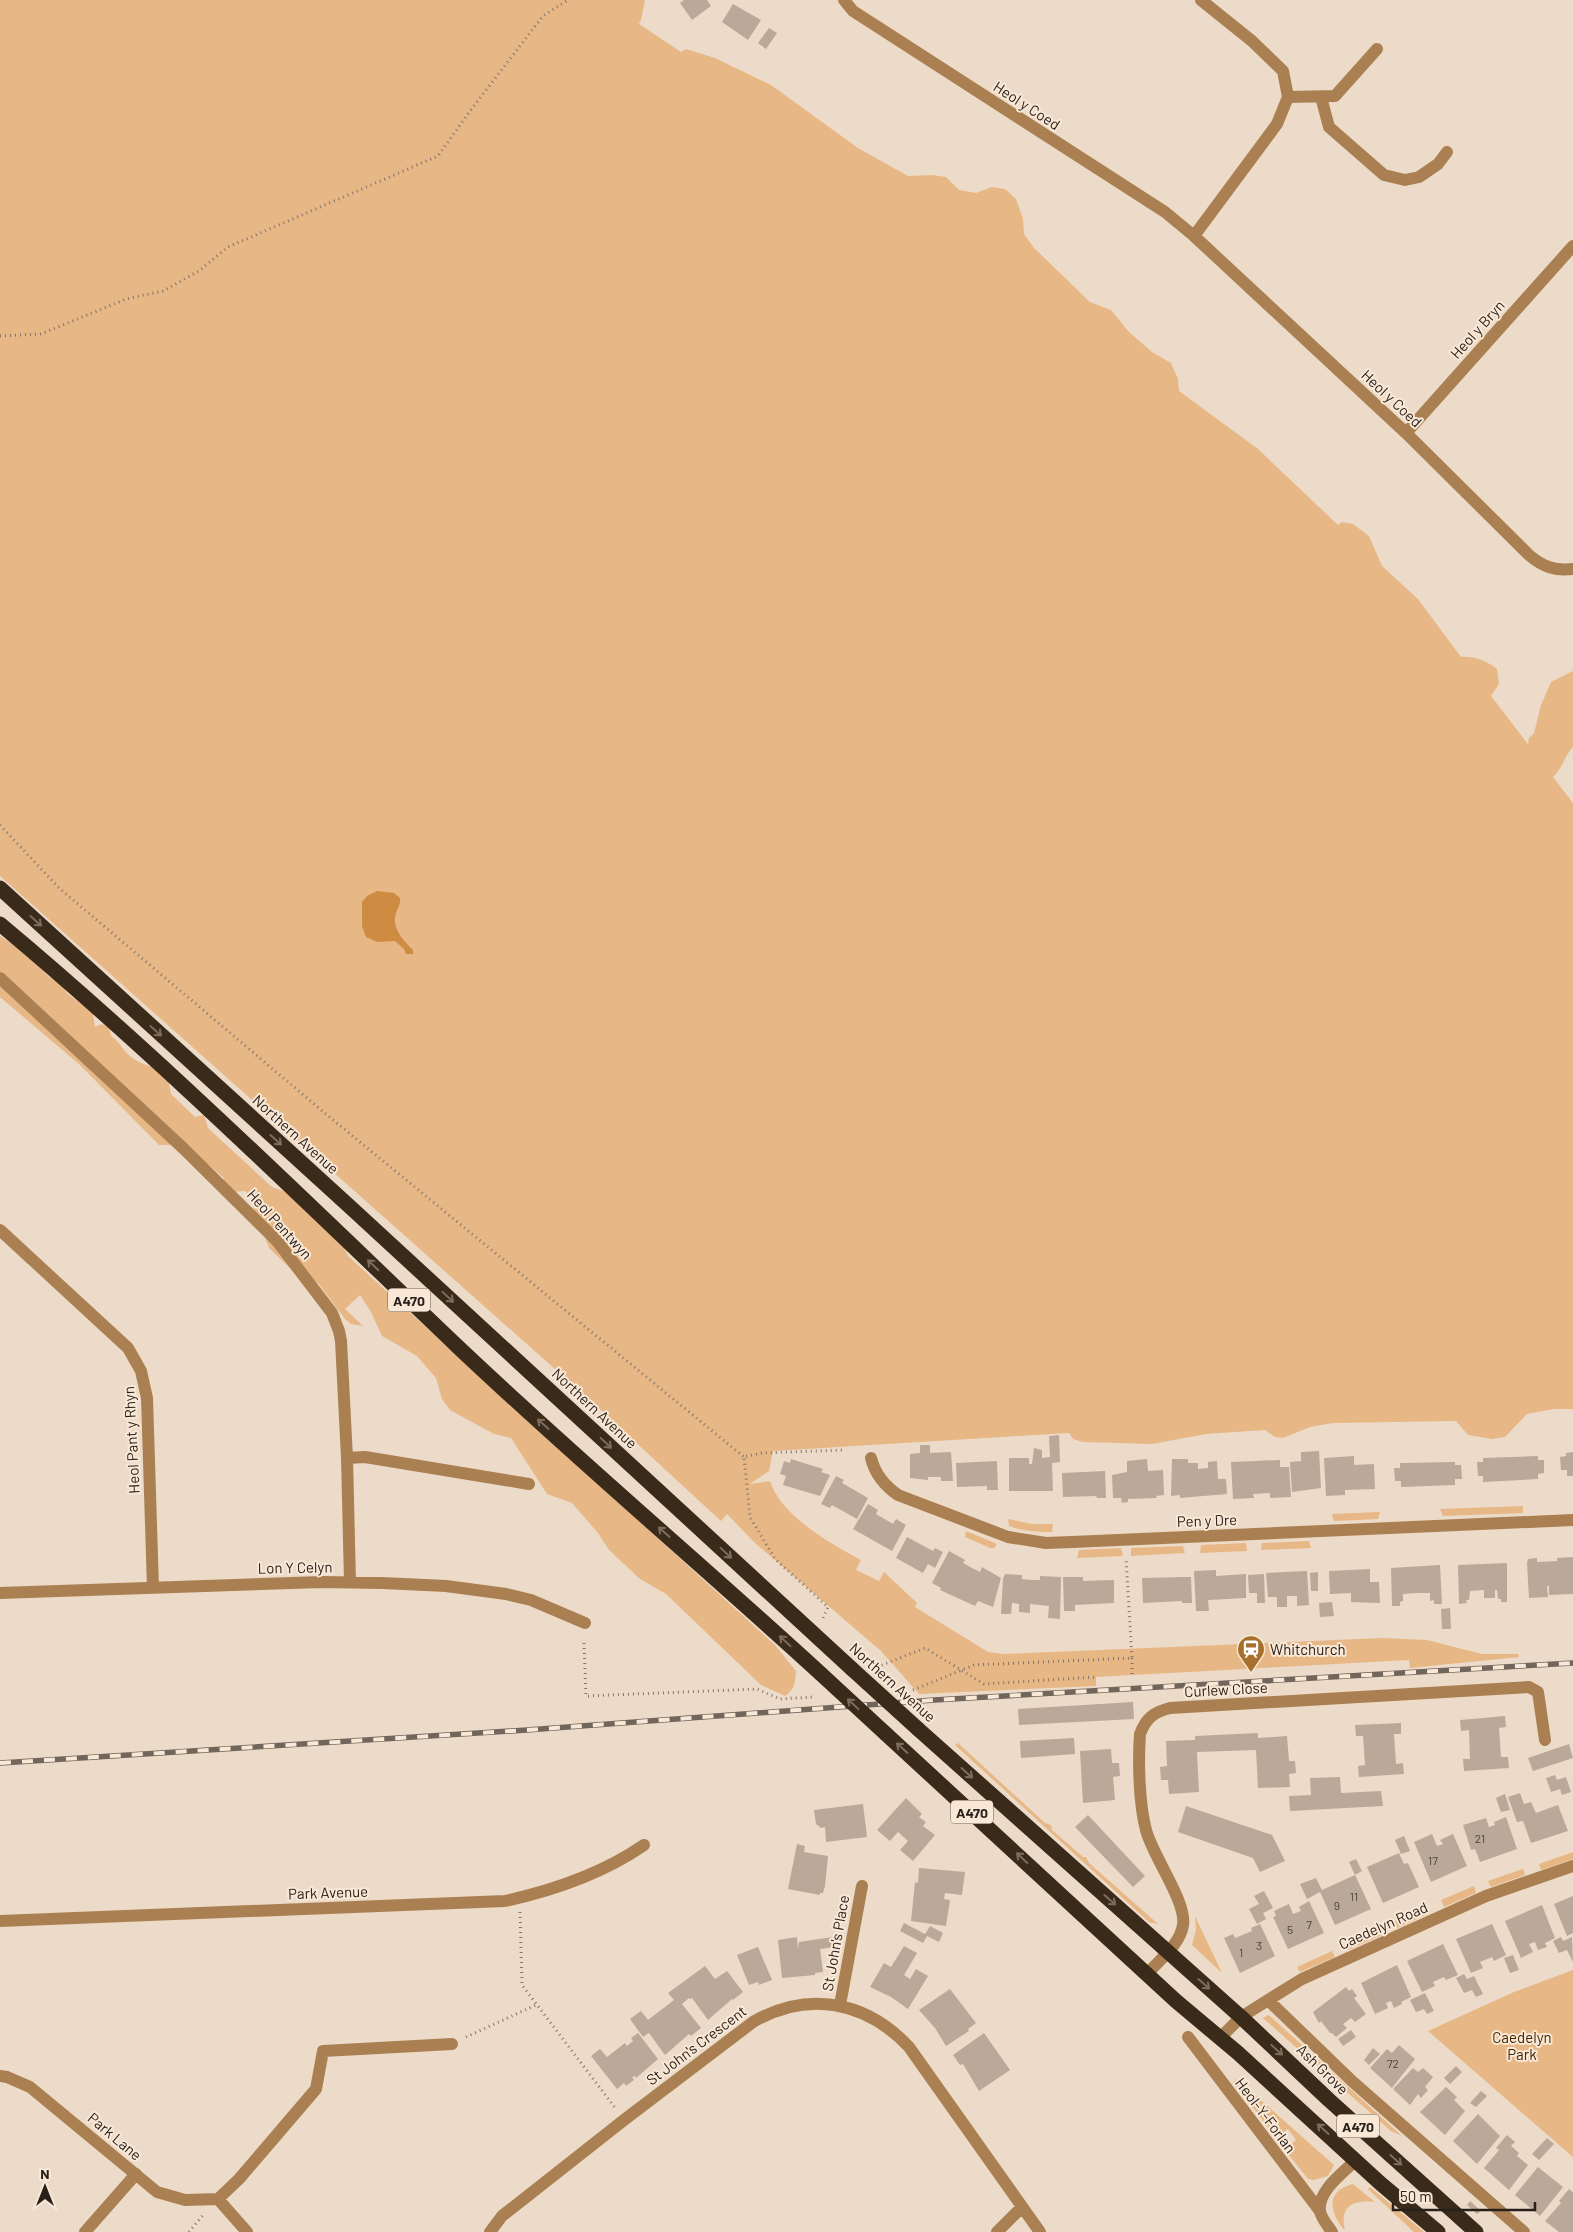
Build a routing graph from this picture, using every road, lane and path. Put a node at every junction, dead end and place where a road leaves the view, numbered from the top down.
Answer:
1 (568, 0) edge
2 (844, 0) edge
3 (1201, 0) edge
4 (1377, 49) dead end
5 (1288, 97) junction
6 (1321, 97) junction
7 (1448, 152) dead end
8 (1194, 236) junction
9 (1573, 246) edge
10 (0, 336) edge
11 (1406, 433) junction
12 (1573, 569) edge
13 (0, 825) edge
14 (0, 888) edge
15 (0, 924) edge
16 (0, 978) edge
17 (0, 1230) edge
18 (843, 1450) dead end
19 (744, 1457) junction
20 (347, 1458) junction
21 (871, 1458) dead end
22 (529, 1484) dead end
23 (1573, 1520) edge
24 (1126, 1558) dead end
25 (350, 1582) junction
26 (153, 1588) junction
27 (0, 1593) edge
28 (823, 1618) dead end
29 (585, 1623) dead end
30 (584, 1644) dead end
31 (1132, 1658) junction
32 (877, 1667) dead end
33 (960, 1670) junction
34 (1132, 1675) dead end
35 (1096, 1677) dead end
36 (913, 1690) dead end
37 (812, 1697) dead end
38 (1545, 1740) dead end
39 (644, 1845) dead end
40 (1573, 1866) edge
41 (862, 1886) dead end
42 (519, 1898) junction
43 (0, 1921) edge
44 (1167, 1952) junction
45 (1147, 1974) junction
46 (1268, 2000) junction
47 (536, 2005) junction
48 (840, 2005) junction
49 (1241, 2017) junction
50 (1188, 2037) dead end
51 (1220, 2038) junction
52 (452, 2044) joint
53 (0, 2076) edge
54 (624, 2120) junction
55 (1356, 2160) junction
56 (136, 2174) junction
57 (218, 2199) junction
58 (1022, 2208) junction
59 (1320, 2211) junction
60 (241, 2230) edge
61 (86, 2232) edge
62 (490, 2232) edge
63 (997, 2232) edge
64 (1040, 2232) edge
65 (1332, 2232) edge
66 (1438, 2232) edge
67 (1476, 2232) edge
68 (1524, 2232) edge

1 - 10 path
2 - 8 street, Heol y Coed
3 - 5 street
4 - 6 street
5 - 6 street
5 - 8 street
6 - 7 street
8 - 11 street, Heol y Coed
9 - 11 street, Heol y Bryn
11 - 12 street, Heol y Coed
13 - 19 path
14 -> 44 highway, Northern Avenue / A470, bridge
45 -> 15 highway, A470, bridge
16 - 20 street, Heol Pentwyn
17 - 26 street, Heol Pant y Rhyn
18 - 19 path
19 - 28 path
20 - 22 street
20 - 25 street, Heol Pentwyn
21 - 23 street, Pen y Dre
24 - 31 path
25 - 26 street, Lon Y Celyn
25 - 29 street, Lon Y Celyn
26 - 27 street, Lon Y Celyn
30 - 37 path
31 - 33 path
31 - 34 path
32 - 33 path
33 - 35 path
33 - 36 path
38 - 44 street, Curlew Close
39 - 42 street, Park Avenue
40 - 46 street, Caedelyn Road
41 - 48 street, St John's Place
42 - 43 street, Park Avenue
42 - 47 path
44 - 45 street, Curlew Close
44 -> 49 highway, Ash Grove / A470
45 - 51 highway, A470
46 - 49 street, Caedelyn Road
46 - 68 street, Ash Grove
47 - 52 path
47 - 54 path
48 - 54 street, St John's Crescent
48 - 58 street, St John's Crescent
49 - 51 street, Caedelyn Road
49 -> 67 highway, Ash Grove / A470
50 - 59 street, Heol-Y-Forlan
55 -> 51 highway, A470
52 - 57 street
53 - 56 street, Park Lane
54 - 62 street, St John's Crescent
55 - 59 street
55 - 66 highway, A470
56 - 57 street, Park Lane
56 - 61 street
57 - 60 street
58 - 63 street
58 - 64 street, St John's Crescent
59 - 65 street, Heol-Y-Forlan

